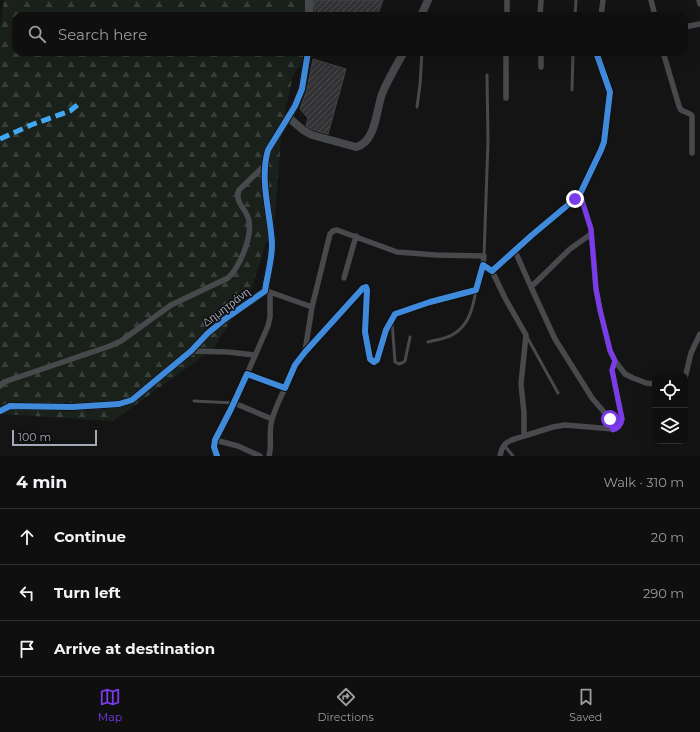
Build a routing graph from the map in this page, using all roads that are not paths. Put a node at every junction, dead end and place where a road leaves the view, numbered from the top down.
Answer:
1 (309, 0) edge
2 (428, 0) edge
3 (507, 0) edge
4 (541, 0) edge
5 (576, 0) edge
6 (602, 0) edge
7 (651, 0) edge
8 (699, 0) edge
9 (700, 4) edge
10 (309, 12) edge
11 (423, 12) edge
12 (507, 12) edge
13 (540, 12) edge
14 (575, 12) edge
15 (600, 12) edge
16 (654, 12) edge
17 (700, 24) edge
18 (688, 26) edge
19 (307, 56) edge
20 (402, 56) edge
21 (422, 56) edge
22 (506, 56) edge
23 (541, 56) edge
24 (573, 56) edge
25 (597, 56) edge
26 (664, 56) edge
27 (541, 67) dead end
28 (487, 75) dead end
29 (572, 90) dead end
30 (506, 98) dead end
31 (416, 107) dead end
32 (288, 117) junction
33 (692, 153) dead end
34 (265, 165) junction
35 (580, 194) junction
36 (591, 234) junction
37 (356, 236) junction
38 (515, 251) junction
39 (484, 256) junction
40 (483, 265) junction
41 (492, 271) junction
42 (344, 278) dead end
43 (531, 287) junction
44 (476, 290) junction
45 (267, 292) junction
46 (312, 307) junction
47 (392, 318) junction
48 (700, 334) edge
49 (526, 336) junction
50 (410, 337) dead end
51 (428, 342) dead end
52 (191, 351) junction
53 (305, 352) junction
54 (254, 355) junction
55 (615, 361) junction
56 (686, 372) edge
57 (247, 374) junction
58 (652, 384) edge
59 (0, 386) edge
60 (285, 388) junction
61 (558, 393) dead end
62 (194, 401) dead end
63 (234, 404) junction
64 (0, 411) edge
65 (272, 419) junction
66 (613, 430) junction
67 (524, 436) junction
68 (215, 440) junction
69 (504, 445) junction
70 (217, 456) edge
71 (260, 456) edge
72 (268, 456) edge
73 (500, 456) edge
74 (513, 456) edge

1 - 10 street
2 - 11 street
3 - 12 street
4 - 13 street
5 - 14 lane
6 - 15 street
7 - 16 street
8 - 9 street
17 - 18 street
19 - 32 street, Δημητράνη
20 - 32 street
21 - 31 lane
22 - 30 street
23 - 27 street
24 - 29 lane
25 - 35 street
26 - 33 street
28 - 39 lane
32 - 34 street, Δημητράνη
34 - 45 street, Δημητράνη
34 - 59 street
35 - 36 street
35 - 38 street
36 - 43 street
36 - 55 street
37 - 39 street
37 - 42 street
37 - 46 street
38 - 41 street
38 - 43 street
39 - 40 street
40 - 41 street
40 - 44 street
41 - 49 street
43 - 66 street
44 - 47 street
44 - 51 lane
45 - 46 street
45 - 52 street, Δημητράνη
45 - 54 street
46 - 53 street
47 - 50 lane
47 - 53 street
48 - 56 street
49 - 61 lane
49 - 67 street
52 - 54 street
52 - 64 street, Δημητράνη
53 - 60 street
54 - 57 street
55 - 58 street
55 - 66 street
57 - 60 street
57 - 63 street
60 - 65 street
62 - 63 lane
63 - 65 street
63 - 68 street
65 - 72 street
66 - 67 street
67 - 69 street
68 - 70 street
68 - 71 street
69 - 73 street
69 - 74 lane

